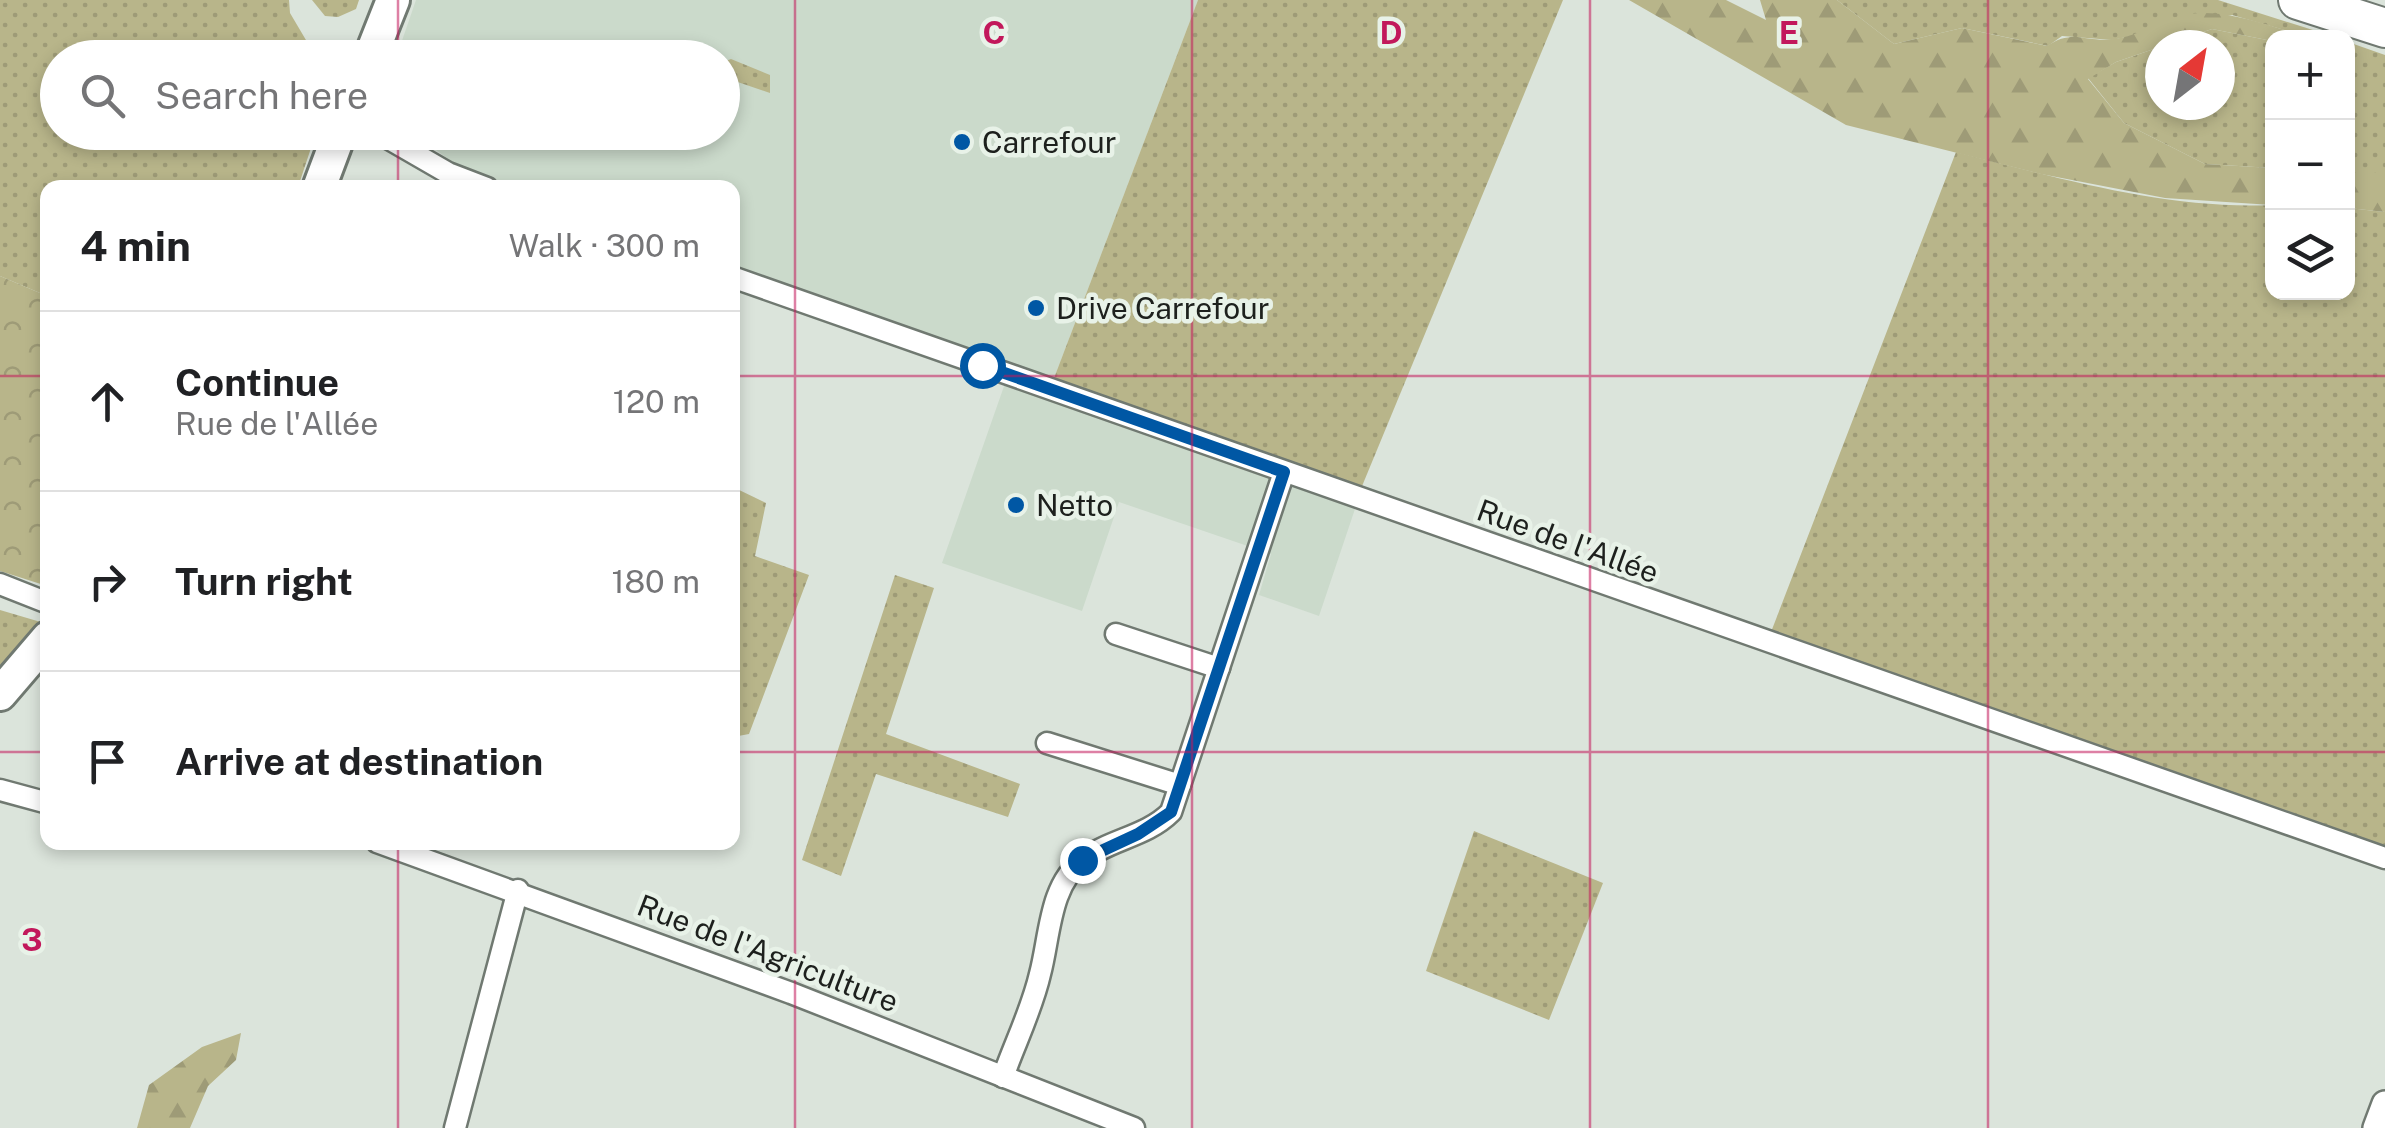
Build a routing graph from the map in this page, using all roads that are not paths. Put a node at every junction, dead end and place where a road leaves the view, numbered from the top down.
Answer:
1 (393, 0) edge
2 (2298, 0) edge
3 (2385, 28) edge
4 (377, 40) edge
5 (333, 150) edge
6 (410, 150) edge
7 (322, 180) edge
8 (468, 180) edge
9 (740, 280) edge
10 (1284, 472) junction
11 (0, 584) edge
12 (40, 600) edge
13 (1116, 634) dead end
14 (40, 647) edge
15 (1219, 668) junction
16 (0, 694) edge
17 (1046, 742) dead end
18 (1180, 786) junction
19 (0, 790) edge
20 (40, 801) edge
21 (400, 850) edge
22 (2385, 858) edge
23 (518, 890) junction
24 (1002, 1077) junction
25 (2385, 1104) edge
26 (455, 1128) edge
27 (1134, 1128) edge
28 (2376, 1128) edge

1 - 4 main road
2 - 3 highway
5 - 7 main road
6 - 8 street
9 - 10 street, Rue de l'Allée
10 - 15 street
10 - 22 street, Rue de l'Allée
11 - 12 street
13 - 15 street
14 - 16 main road
15 - 18 street
17 - 18 street
18 - 24 street
19 - 20 street
21 - 23 street, Rue de l'Agriculture
23 - 24 street, Rue de l'Agriculture
23 - 26 street
24 - 27 street, Rue de l'Agriculture
25 - 28 street

